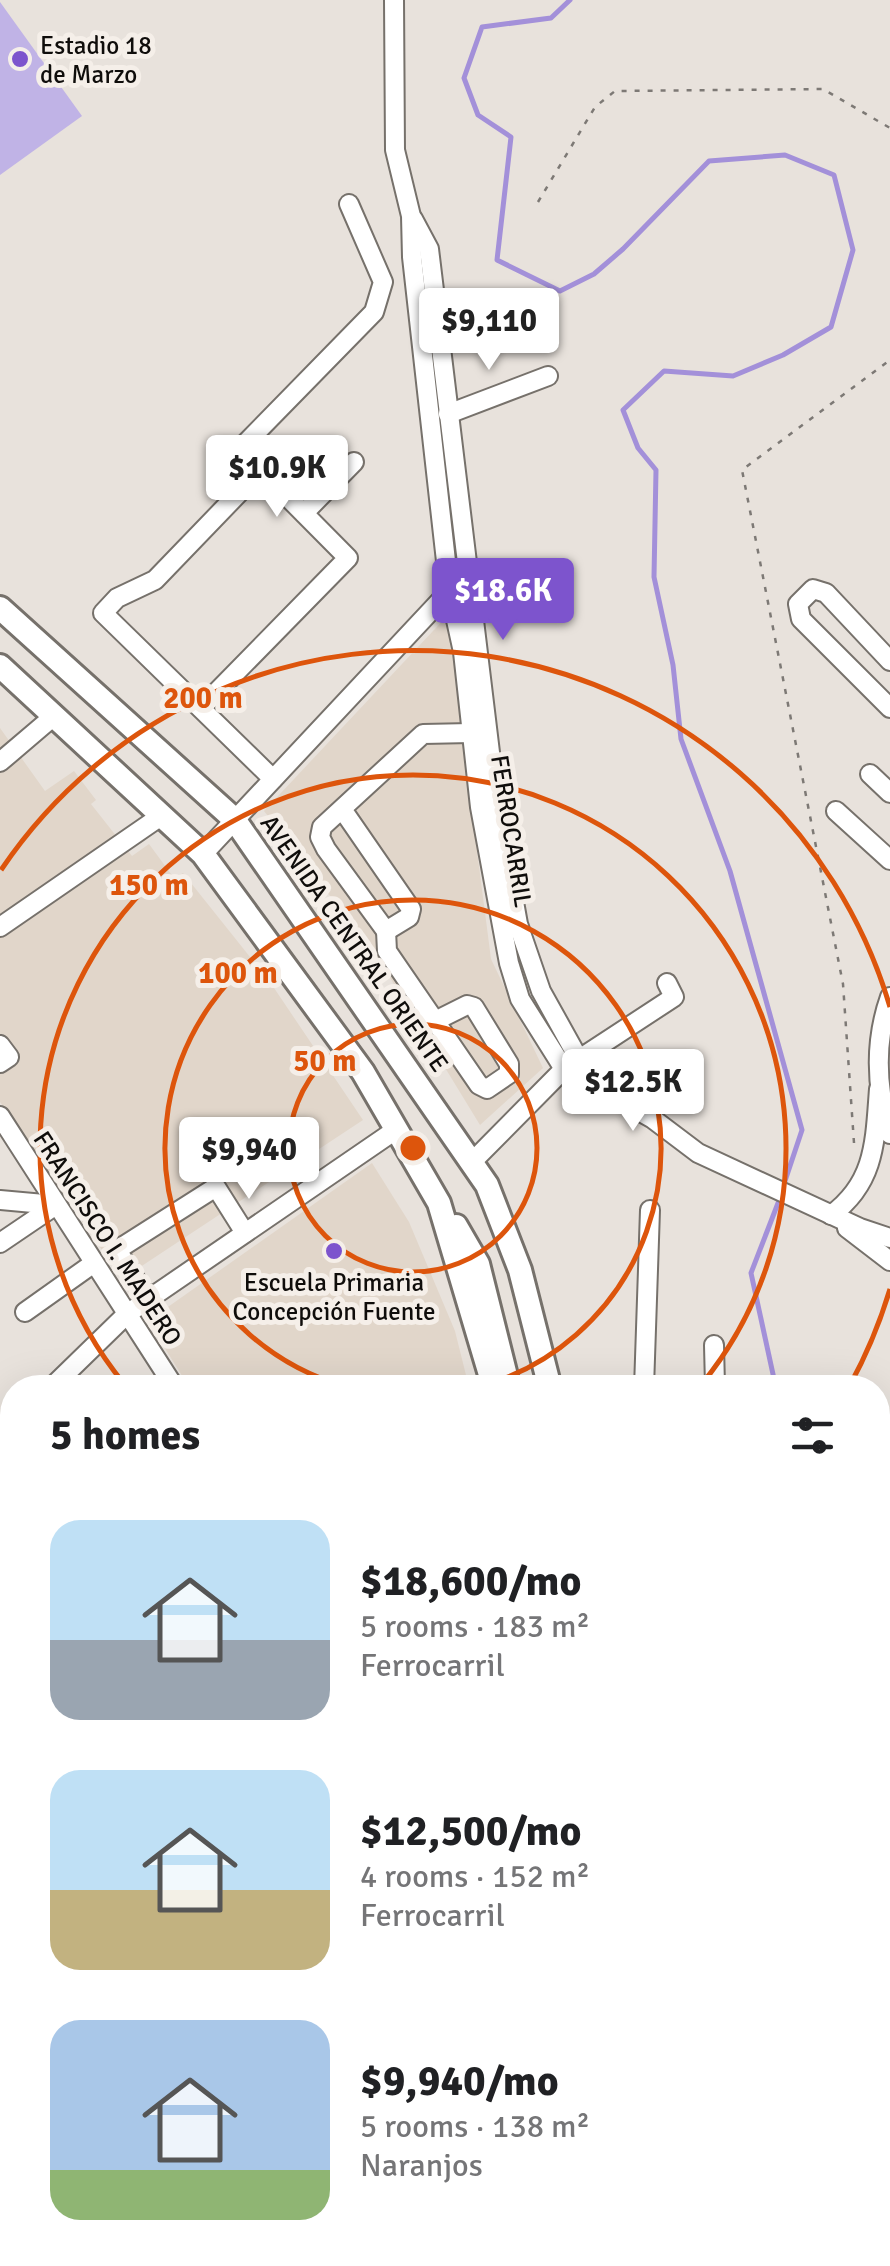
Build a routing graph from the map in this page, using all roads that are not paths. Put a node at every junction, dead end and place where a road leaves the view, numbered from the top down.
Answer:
1 (394, 0) edge
2 (348, 204) dead end
3 (411, 216) junction
4 (548, 376) dead end
5 (448, 414) junction
6 (354, 462) dead end
7 (262, 470) junction
8 (304, 513) junction
9 (458, 584) junction
10 (0, 608) edge
11 (890, 662) edge
12 (0, 666) edge
13 (870, 686) junction
14 (200, 708) junction
15 (890, 708) edge
16 (54, 716) junction
17 (472, 733) junction
18 (0, 762) edge
19 (870, 774) dead end
20 (272, 778) junction
21 (890, 792) edge
22 (342, 809) junction
23 (836, 810) dead end
24 (161, 816) junction
25 (234, 819) junction
26 (202, 854) junction
27 (890, 860) edge
28 (0, 926) edge
29 (386, 932) junction
30 (667, 983) dead end
31 (890, 997) edge
32 (435, 1021) junction
33 (0, 1044) edge
34 (0, 1063) edge
35 (572, 1064) junction
36 (879, 1088) junction
37 (0, 1116) edge
38 (397, 1129) junction
39 (890, 1134) edge
40 (473, 1161) junction
41 (0, 1200) edge
42 (439, 1203) junction
43 (56, 1204) junction
44 (650, 1210) dead end
45 (822, 1211) junction
46 (245, 1233) junction
47 (890, 1238) edge
48 (0, 1243) edge
49 (890, 1260) edge
50 (94, 1263) junction
51 (148, 1300) junction
52 (25, 1312) dead end
53 (127, 1314) junction
54 (714, 1346) dead end
55 (538, 1348) junction
56 (65, 1375) edge
57 (167, 1375) edge
58 (490, 1375) edge
59 (507, 1375) edge
60 (539, 1375) edge
61 (546, 1375) edge
62 (644, 1375) edge
63 (711, 1375) edge

1 - 3 street, FERROCARRIL
2 - 7 street
3 - 5 street, FERROCARRIL
3 - 9 street, FERROCARRIL
4 - 5 street
5 - 9 street, FERROCARRIL
6 - 8 street
7 - 8 street
7 - 14 street
8 - 14 street
9 - 17 street, FERROCARRIL
9 - 20 street
9 - 35 street, FERROCARRIL
10 - 25 main road, AVENIDA CENTRAL ORIENTE
11 - 13 street
11 - 13 street
12 - 16 main road
13 - 15 street
14 - 20 street
16 - 18 street
16 - 24 main road
17 - 22 street
17 - 35 street, FERROCARRIL
19 - 21 street
20 - 25 street
22 - 29 street
22 - 29 street
23 - 27 street
24 - 26 main road
24 - 28 street
25 - 26 street
25 - 40 main road, AVENIDA CENTRAL ORIENTE
26 - 38 main road
29 - 32 street
30 - 35 street
31 - 36 street
32 - 32 street
33 - 34 street
35 - 40 street
35 - 45 street, FERROCARRIL
36 - 39 street
36 - 45 street
37 - 43 street, FRANCISCO I. MADERO
38 - 42 main road
38 - 46 street
40 - 55 main road, AVENIDA CENTRAL ORIENTE
41 - 43 street
42 - 58 main road
42 - 59 main road
43 - 48 street
43 - 50 street, FRANCISCO I. MADERO
44 - 62 street
45 - 47 street, FERROCARRIL
45 - 49 street, FERROCARRIL
46 - 51 street
46 - 51 street
50 - 52 street
50 - 53 street, FRANCISCO I. MADERO
51 - 53 street
53 - 56 street
53 - 57 street, FRANCISCO I. MADERO
54 - 63 street
55 - 60 main road
55 - 61 main road, AVENIDA CENTRAL ORIENTE

